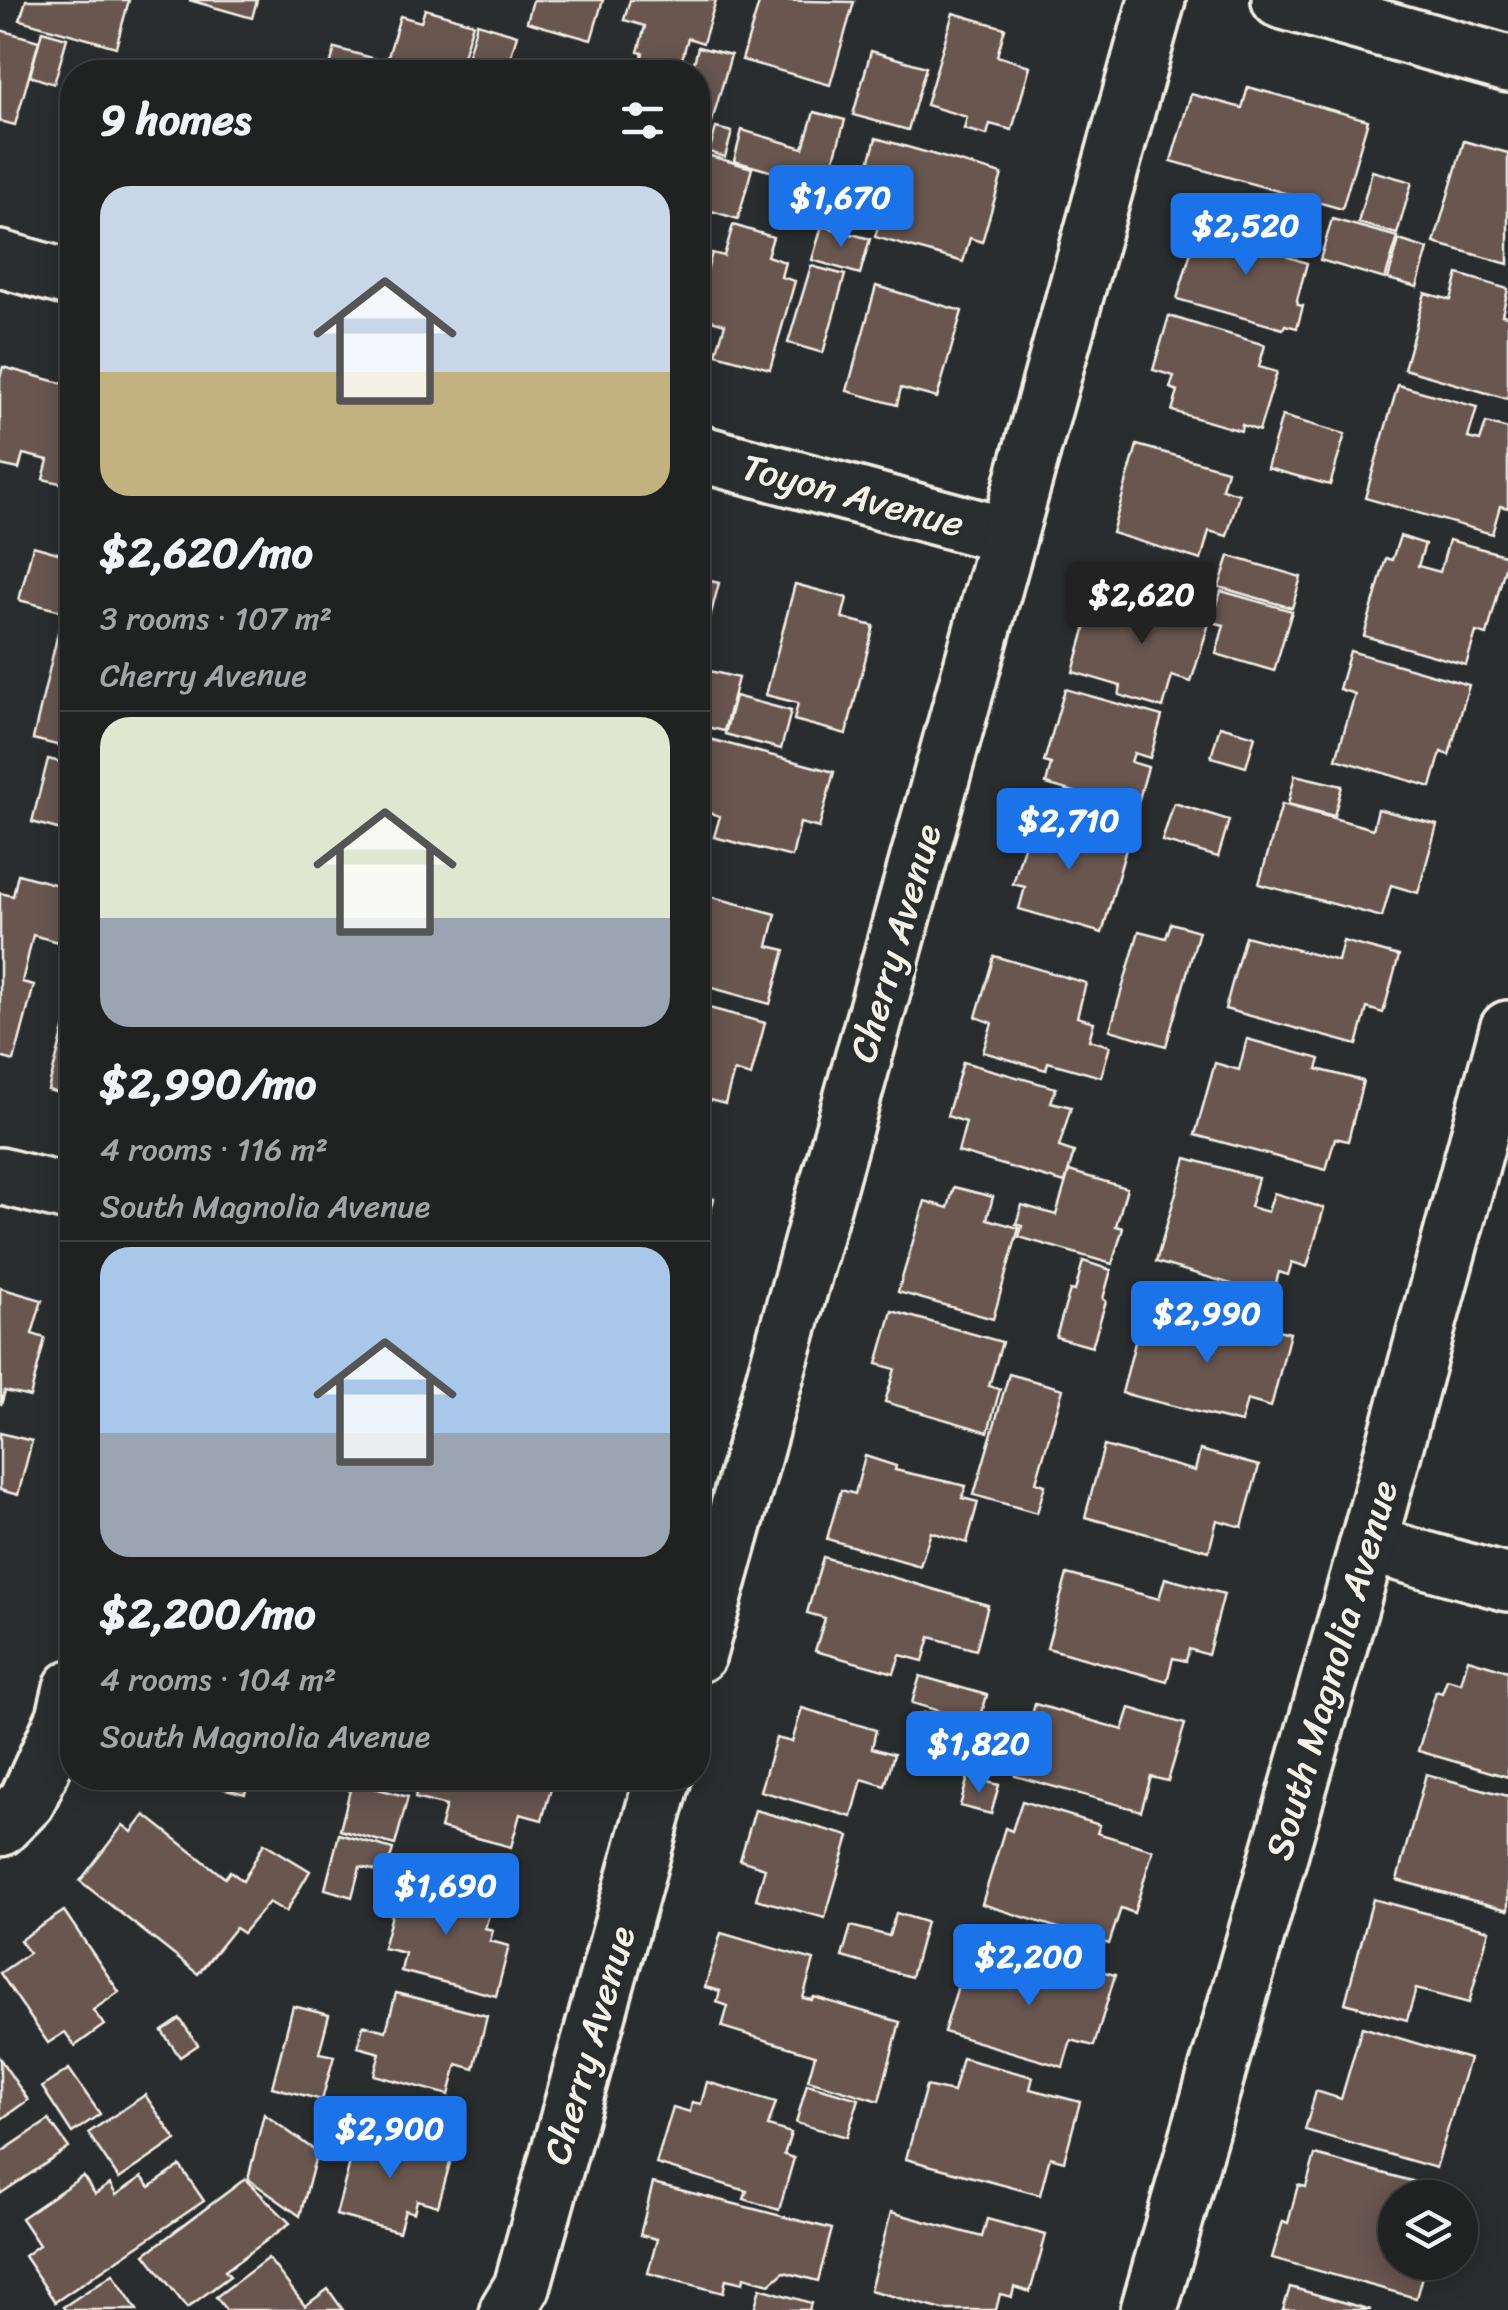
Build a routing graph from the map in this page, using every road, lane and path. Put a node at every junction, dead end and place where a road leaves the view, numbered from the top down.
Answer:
1 (1156, 0) edge
2 (1280, 0) edge
3 (1508, 64) edge
4 (0, 259) edge
5 (60, 276) edge
6 (710, 456) edge
7 (1008, 536) junction
8 (1508, 1029) edge
9 (0, 1176) edge
10 (60, 1191) edge
11 (1368, 1544) junction
12 (1508, 1583) edge
13 (710, 1611) edge
14 (60, 1727) edge
15 (660, 1790) edge
16 (0, 1828) edge
17 (508, 2310) edge
18 (1149, 2310) edge

1 - 7 street, Cherry Avenue
2 - 3 street
4 - 5 street
6 - 7 street, Toyon Avenue
7 - 13 street, Cherry Avenue
8 - 11 street, South Magnolia Avenue
9 - 10 street
11 - 12 street
11 - 18 street, South Magnolia Avenue
14 - 16 street
15 - 17 street, Cherry Avenue

